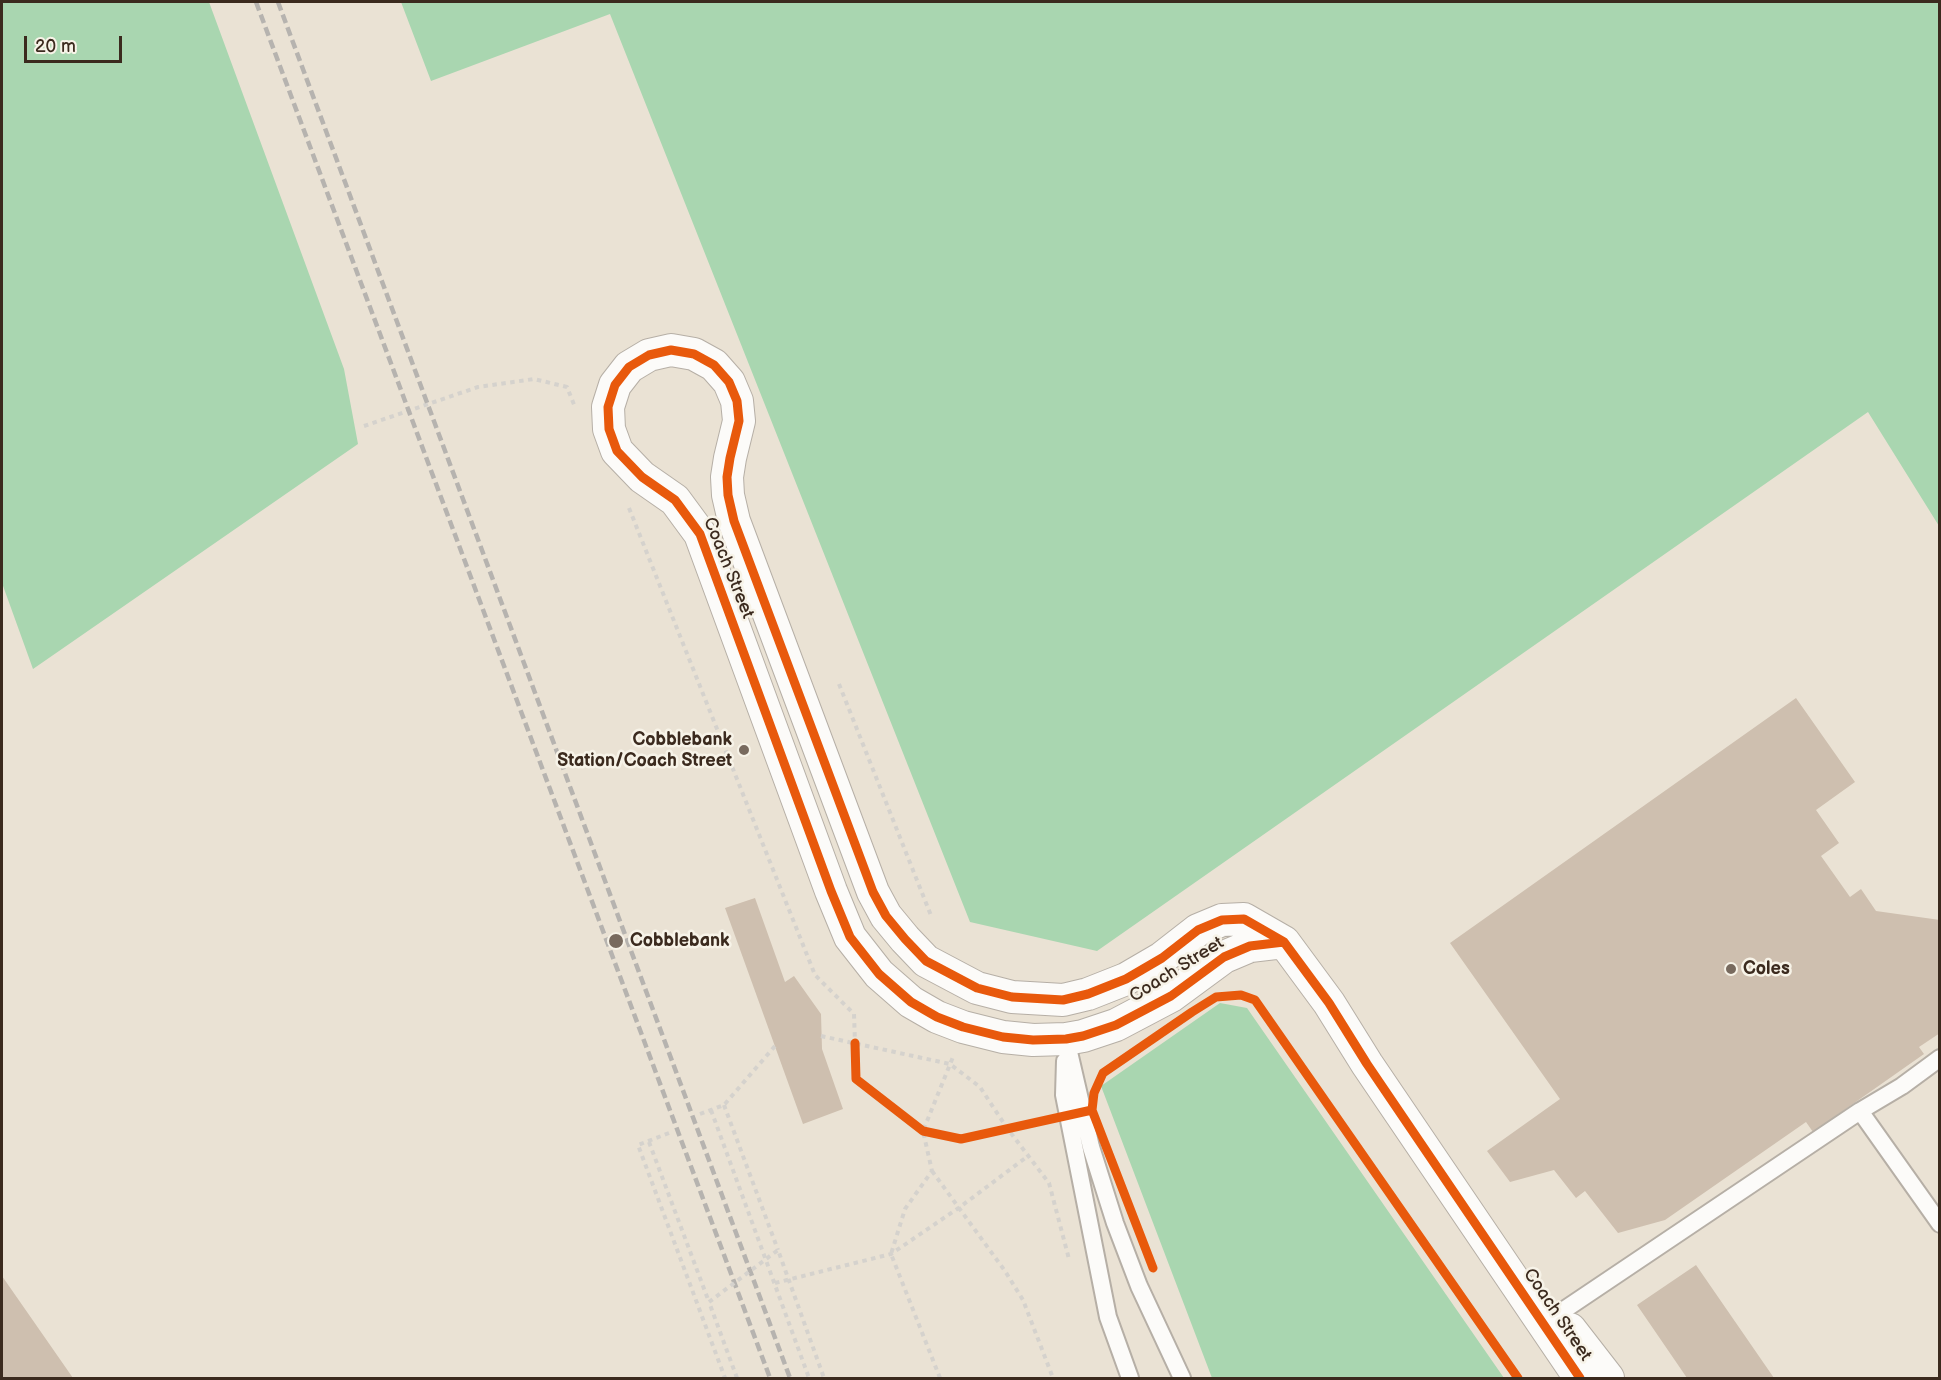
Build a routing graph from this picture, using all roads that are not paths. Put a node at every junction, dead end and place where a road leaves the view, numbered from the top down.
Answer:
1 (1284, 942) junction
2 (1063, 1000) junction
3 (1066, 1039) junction
4 (1940, 1058) edge
5 (1860, 1112) junction
6 (1940, 1224) edge
7 (1551, 1319) junction
8 (1130, 1378) edge
9 (1182, 1378) edge
10 (1580, 1378) edge
11 (1608, 1378) edge

1 - 2 street, Coach Street
1 - 3 street, Coach Street
1 - 7 street, Coach Street
2 - 3 street
2 - 3 street, Coach Street
3 - 8 lane
3 - 9 lane
4 - 5 lane
5 - 6 lane
5 - 7 lane
7 - 10 street, Coach Street
7 - 11 street, Coach Street

